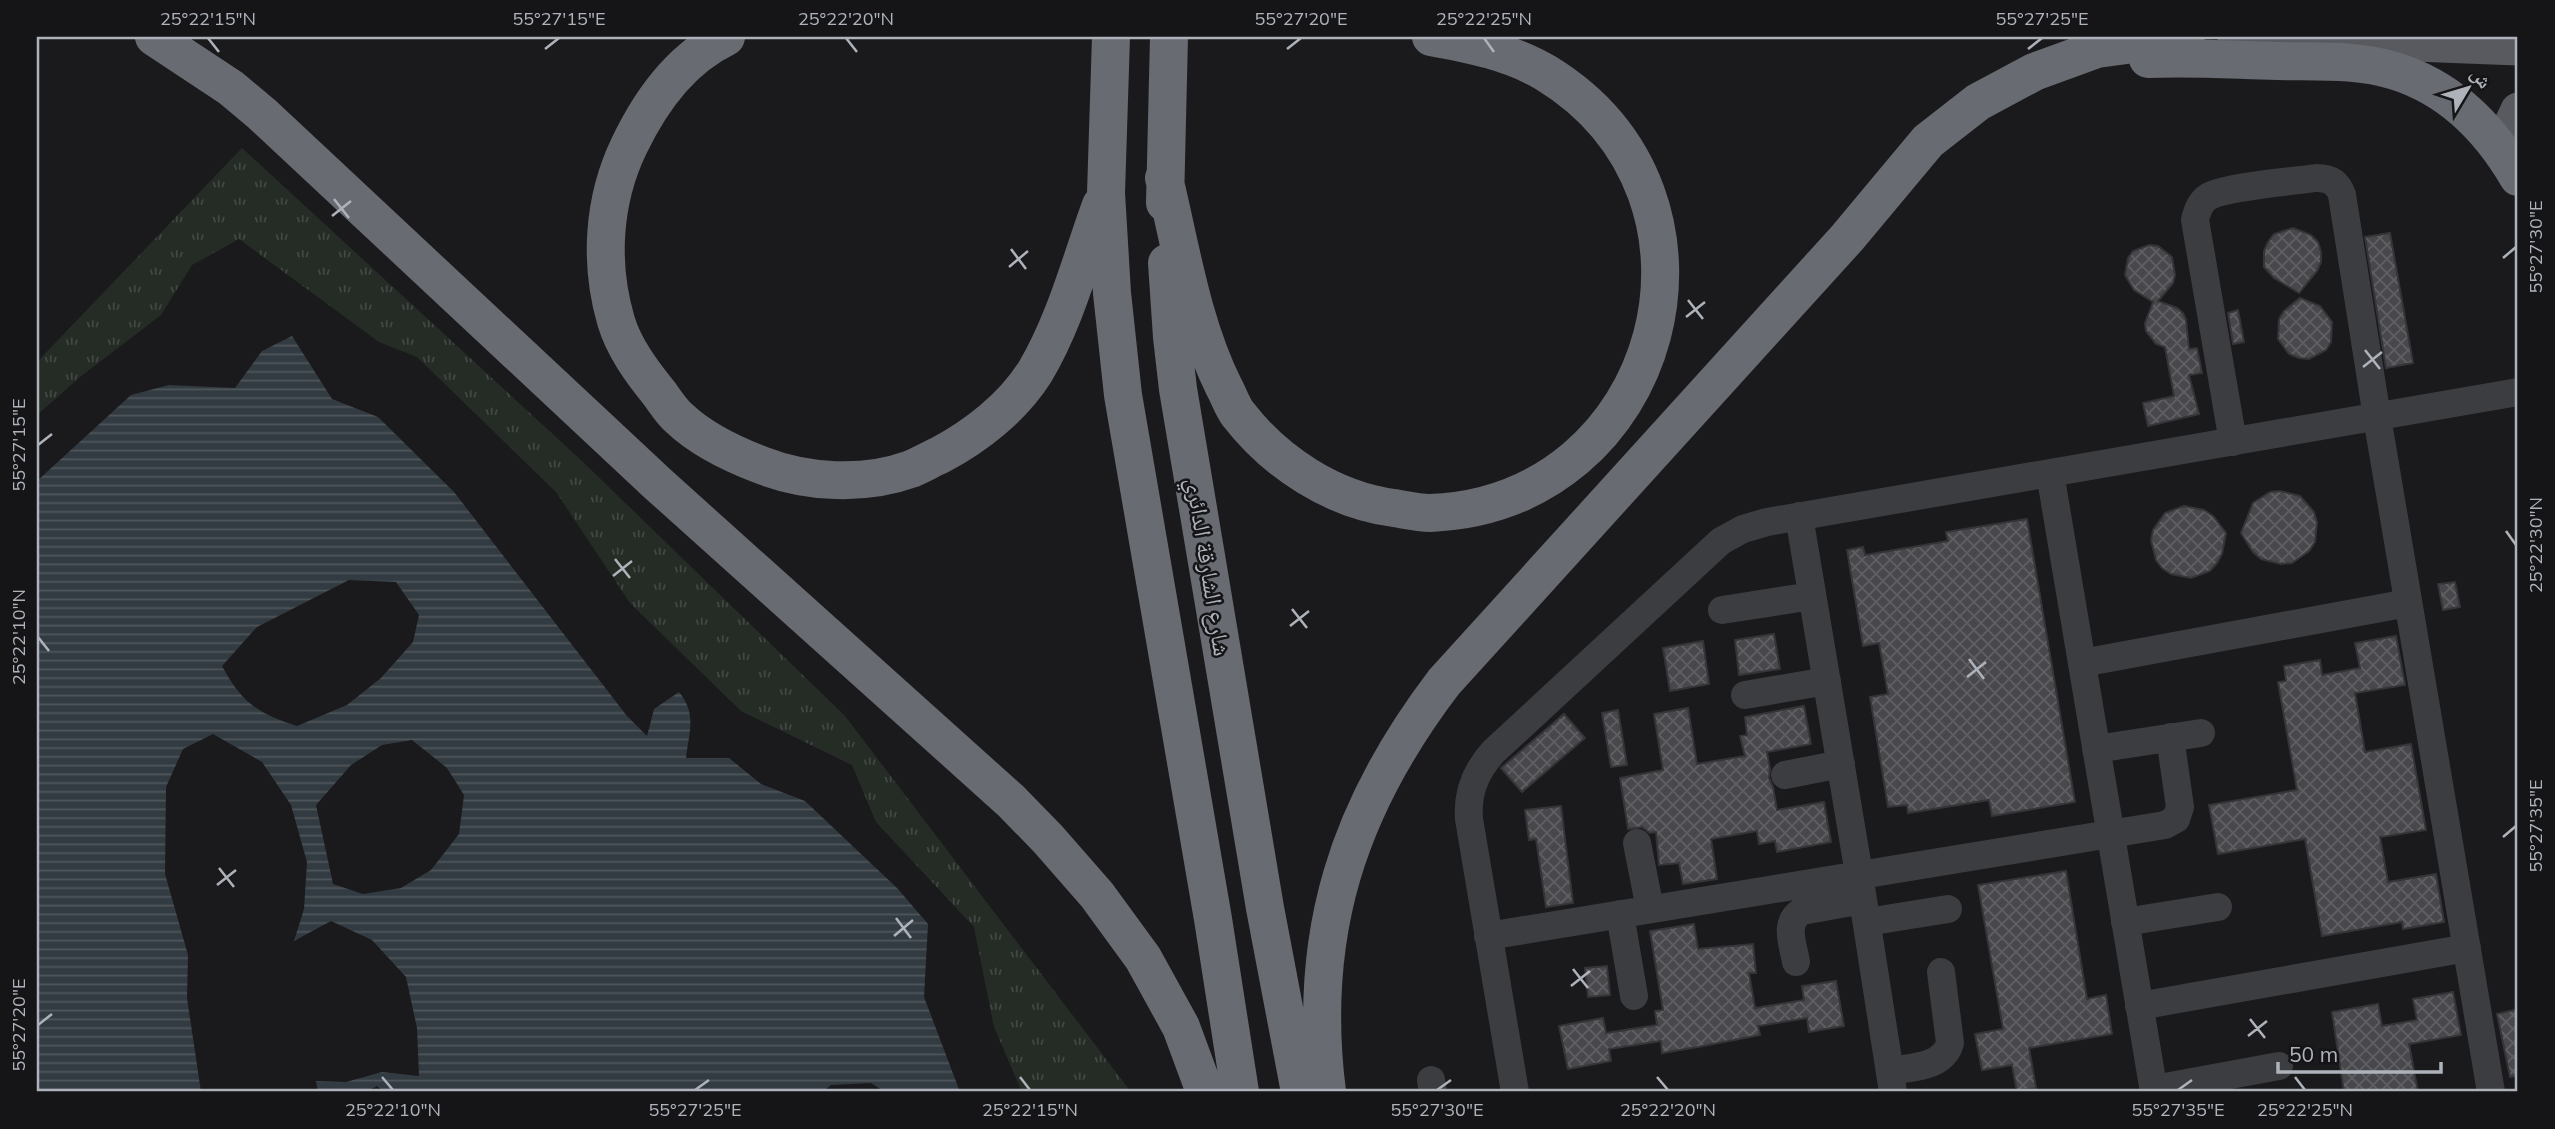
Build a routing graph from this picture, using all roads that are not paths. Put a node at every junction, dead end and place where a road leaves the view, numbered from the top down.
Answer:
1 (154, 37) edge
2 (726, 37) edge
3 (1111, 37) edge
4 (1169, 37) edge
5 (1431, 37) edge
6 (2186, 37) edge
7 (2235, 37) edge
8 (2369, 42) junction
9 (2518, 48) edge
10 (2518, 110) edge
11 (2516, 163) edge
12 (1164, 178) junction
13 (1106, 193) junction
14 (1847, 238) junction
15 (2518, 393) edge
16 (2377, 417) junction
17 (2233, 442) junction
18 (2050, 473) junction
19 (1799, 516) junction
20 (1812, 596) junction
21 (2408, 603) junction
22 (1722, 610) dead end
23 (2082, 663) junction
24 (1827, 681) junction
25 (1745, 695) dead end
26 (2201, 733) dead end
27 (2171, 737) junction
28 (2096, 749) junction
29 (1841, 764) junction
30 (1784, 775) dead end
31 (2110, 833) junction
32 (1637, 843) dead end
33 (1863, 899) junction
34 (2218, 906) dead end
35 (1650, 909) junction
36 (1948, 909) dead end
37 (1620, 914) junction
38 (2125, 922) junction
39 (1489, 936) junction
40 (2467, 948) junction
41 (1796, 962) dead end
42 (1941, 972) dead end
43 (1634, 996) dead end
44 (2140, 1006) junction
45 (2279, 1066) dead end
46 (1891, 1081) edge
47 (2227, 1084) edge
48 (2154, 1091) edge
49 (1205, 1092) edge
50 (1240, 1092) edge
51 (1300, 1092) edge
52 (1327, 1092) edge
53 (1515, 1092) edge
54 (2491, 1092) edge

1 - 49 highway
2 - 13 highway
3 - 13 highway
4 - 12 highway, شارع الشارقة الدائري
5 - 12 highway
6 - 14 highway
7 - 8 main road
8 - 9 main road
8 - 11 main road
10 - 11 main road
11 - 14 highway
12 - 51 highway, شارع الشارقة الدائري
13 - 50 highway
14 - 52 highway
15 - 16 lane
16 - 17 lane
16 - 17 lane
16 - 21 lane
17 - 18 lane
18 - 19 lane
18 - 23 lane
19 - 20 lane
19 - 39 lane
20 - 22 lane
20 - 24 lane
21 - 23 lane
21 - 40 lane
23 - 28 lane
24 - 25 lane
24 - 29 lane
26 - 27 lane
27 - 28 lane
27 - 31 lane
28 - 31 lane
29 - 30 lane
29 - 33 lane
31 - 33 lane
31 - 38 lane
32 - 35 lane
33 - 35 lane
33 - 36 lane
33 - 41 lane
33 - 46 lane
34 - 38 lane
35 - 37 lane
37 - 39 lane
37 - 43 lane
38 - 44 lane
39 - 53 lane
40 - 44 lane
40 - 54 lane
42 - 46 lane
44 - 48 lane
45 - 47 lane
47 - 48 lane

